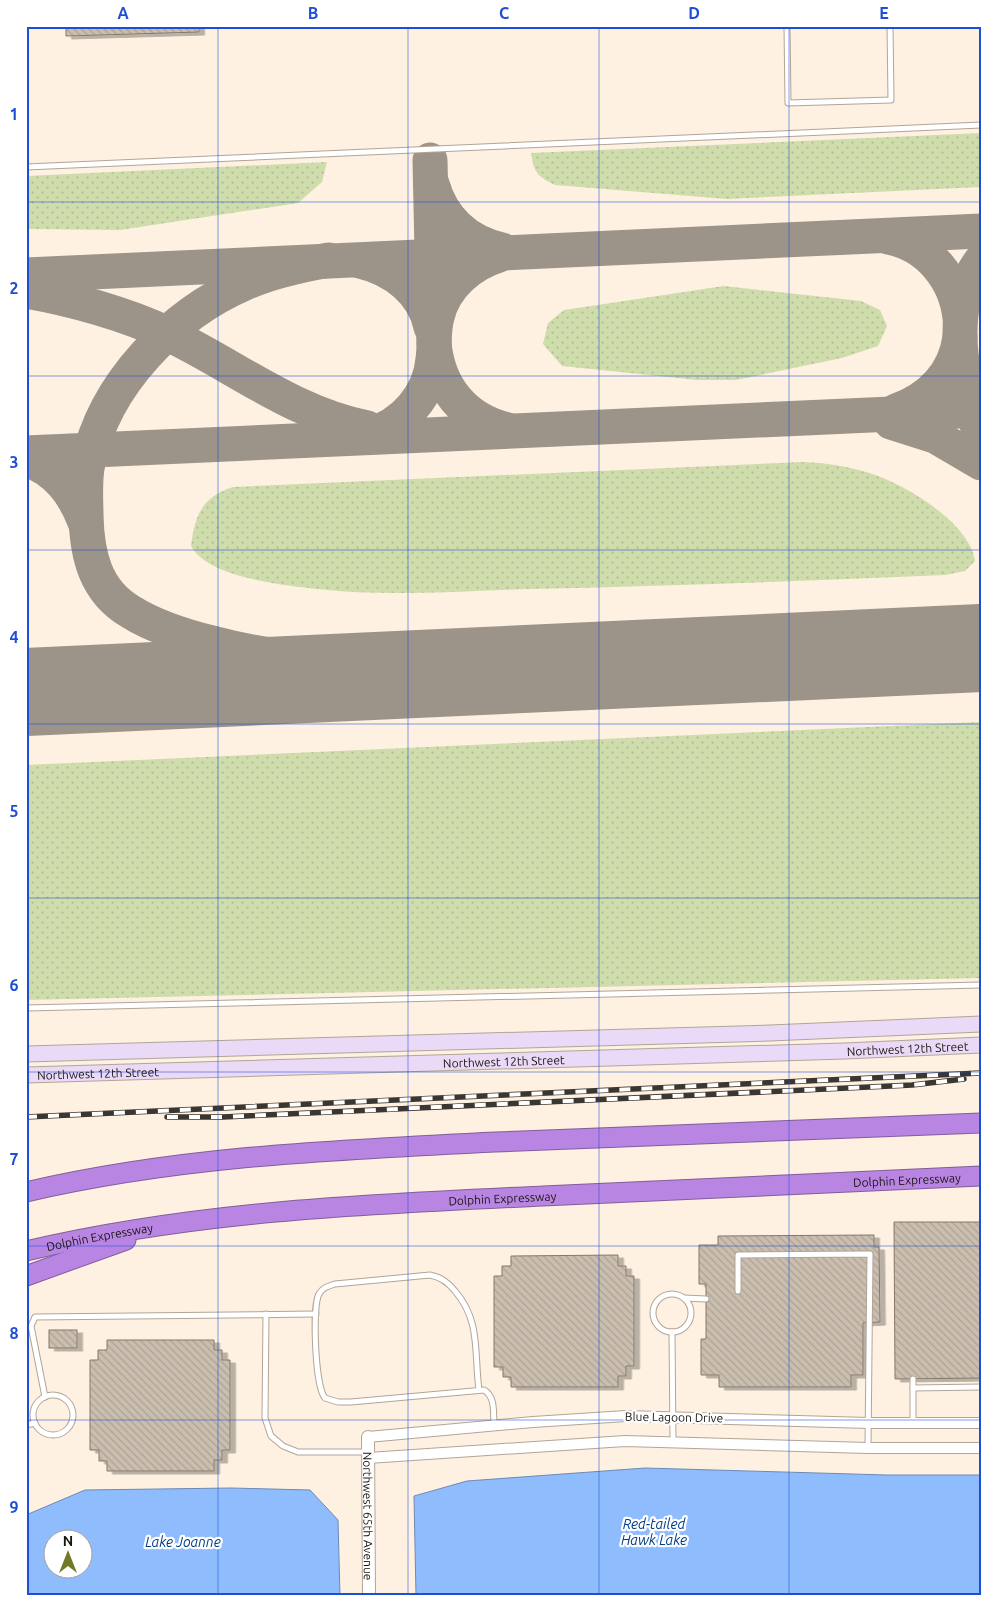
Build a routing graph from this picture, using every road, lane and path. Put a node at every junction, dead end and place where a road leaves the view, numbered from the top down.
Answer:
1 (787, 26) edge
2 (890, 26) edge
3 (981, 124) edge
4 (26, 167) edge
5 (981, 985) edge
6 (26, 1008) edge
7 (981, 1024) edge
8 (981, 1044) edge
9 (26, 1054) edge
10 (26, 1075) edge
11 (981, 1122) edge
12 (981, 1176) edge
13 (26, 1192) edge
14 (175, 1223) junction
15 (26, 1251) edge
16 (26, 1276) edge
17 (738, 1291) dead end
18 (684, 1298) junction
19 (706, 1299) dead end
20 (266, 1314) junction
21 (316, 1314) junction
22 (672, 1332) junction
23 (913, 1379) dead end
24 (981, 1387) edge
25 (913, 1388) junction
26 (479, 1390) junction
27 (45, 1397) junction
28 (672, 1417) junction
29 (35, 1423) junction
30 (869, 1423) junction
31 (913, 1424) junction
32 (981, 1424) edge
33 (26, 1425) edge
34 (494, 1426) junction
35 (368, 1437) joint
36 (673, 1442) junction
37 (868, 1448) junction
38 (981, 1448) edge
39 (368, 1455) junction
40 (369, 1596) edge

1 - 2 lane
3 - 4 lane
5 - 6 lane
7 - 9 main road, Northwest 12th Street
8 - 10 main road, Northwest 12th Street
11 - 13 highway
12 - 14 highway, Dolphin Expressway
14 - 15 highway, Dolphin Expressway
14 - 16 highway
17 - 30 lane
18 - 19 lane
18 - 22 lane
18 - 22 lane
20 - 21 lane
20 - 27 lane
20 - 39 lane
21 - 26 lane
21 - 26 lane
22 - 28 lane
23 - 25 lane
24 - 25 lane
25 - 31 lane
26 - 34 lane
27 - 29 lane
27 - 29 lane
28 - 30 street, Blue Lagoon Drive
28 - 34 street, Blue Lagoon Drive
28 - 36 lane
29 - 33 lane
30 - 31 street, Blue Lagoon Drive
30 - 37 lane
31 - 32 street, Blue Lagoon Drive
34 - 35 street, Blue Lagoon Drive
35 - 39 street, Northwest 65th Avenue
36 - 37 street, Blue Lagoon Drive
36 - 39 street, Blue Lagoon Drive
37 - 38 street, Blue Lagoon Drive
39 - 40 street, Northwest 65th Avenue

